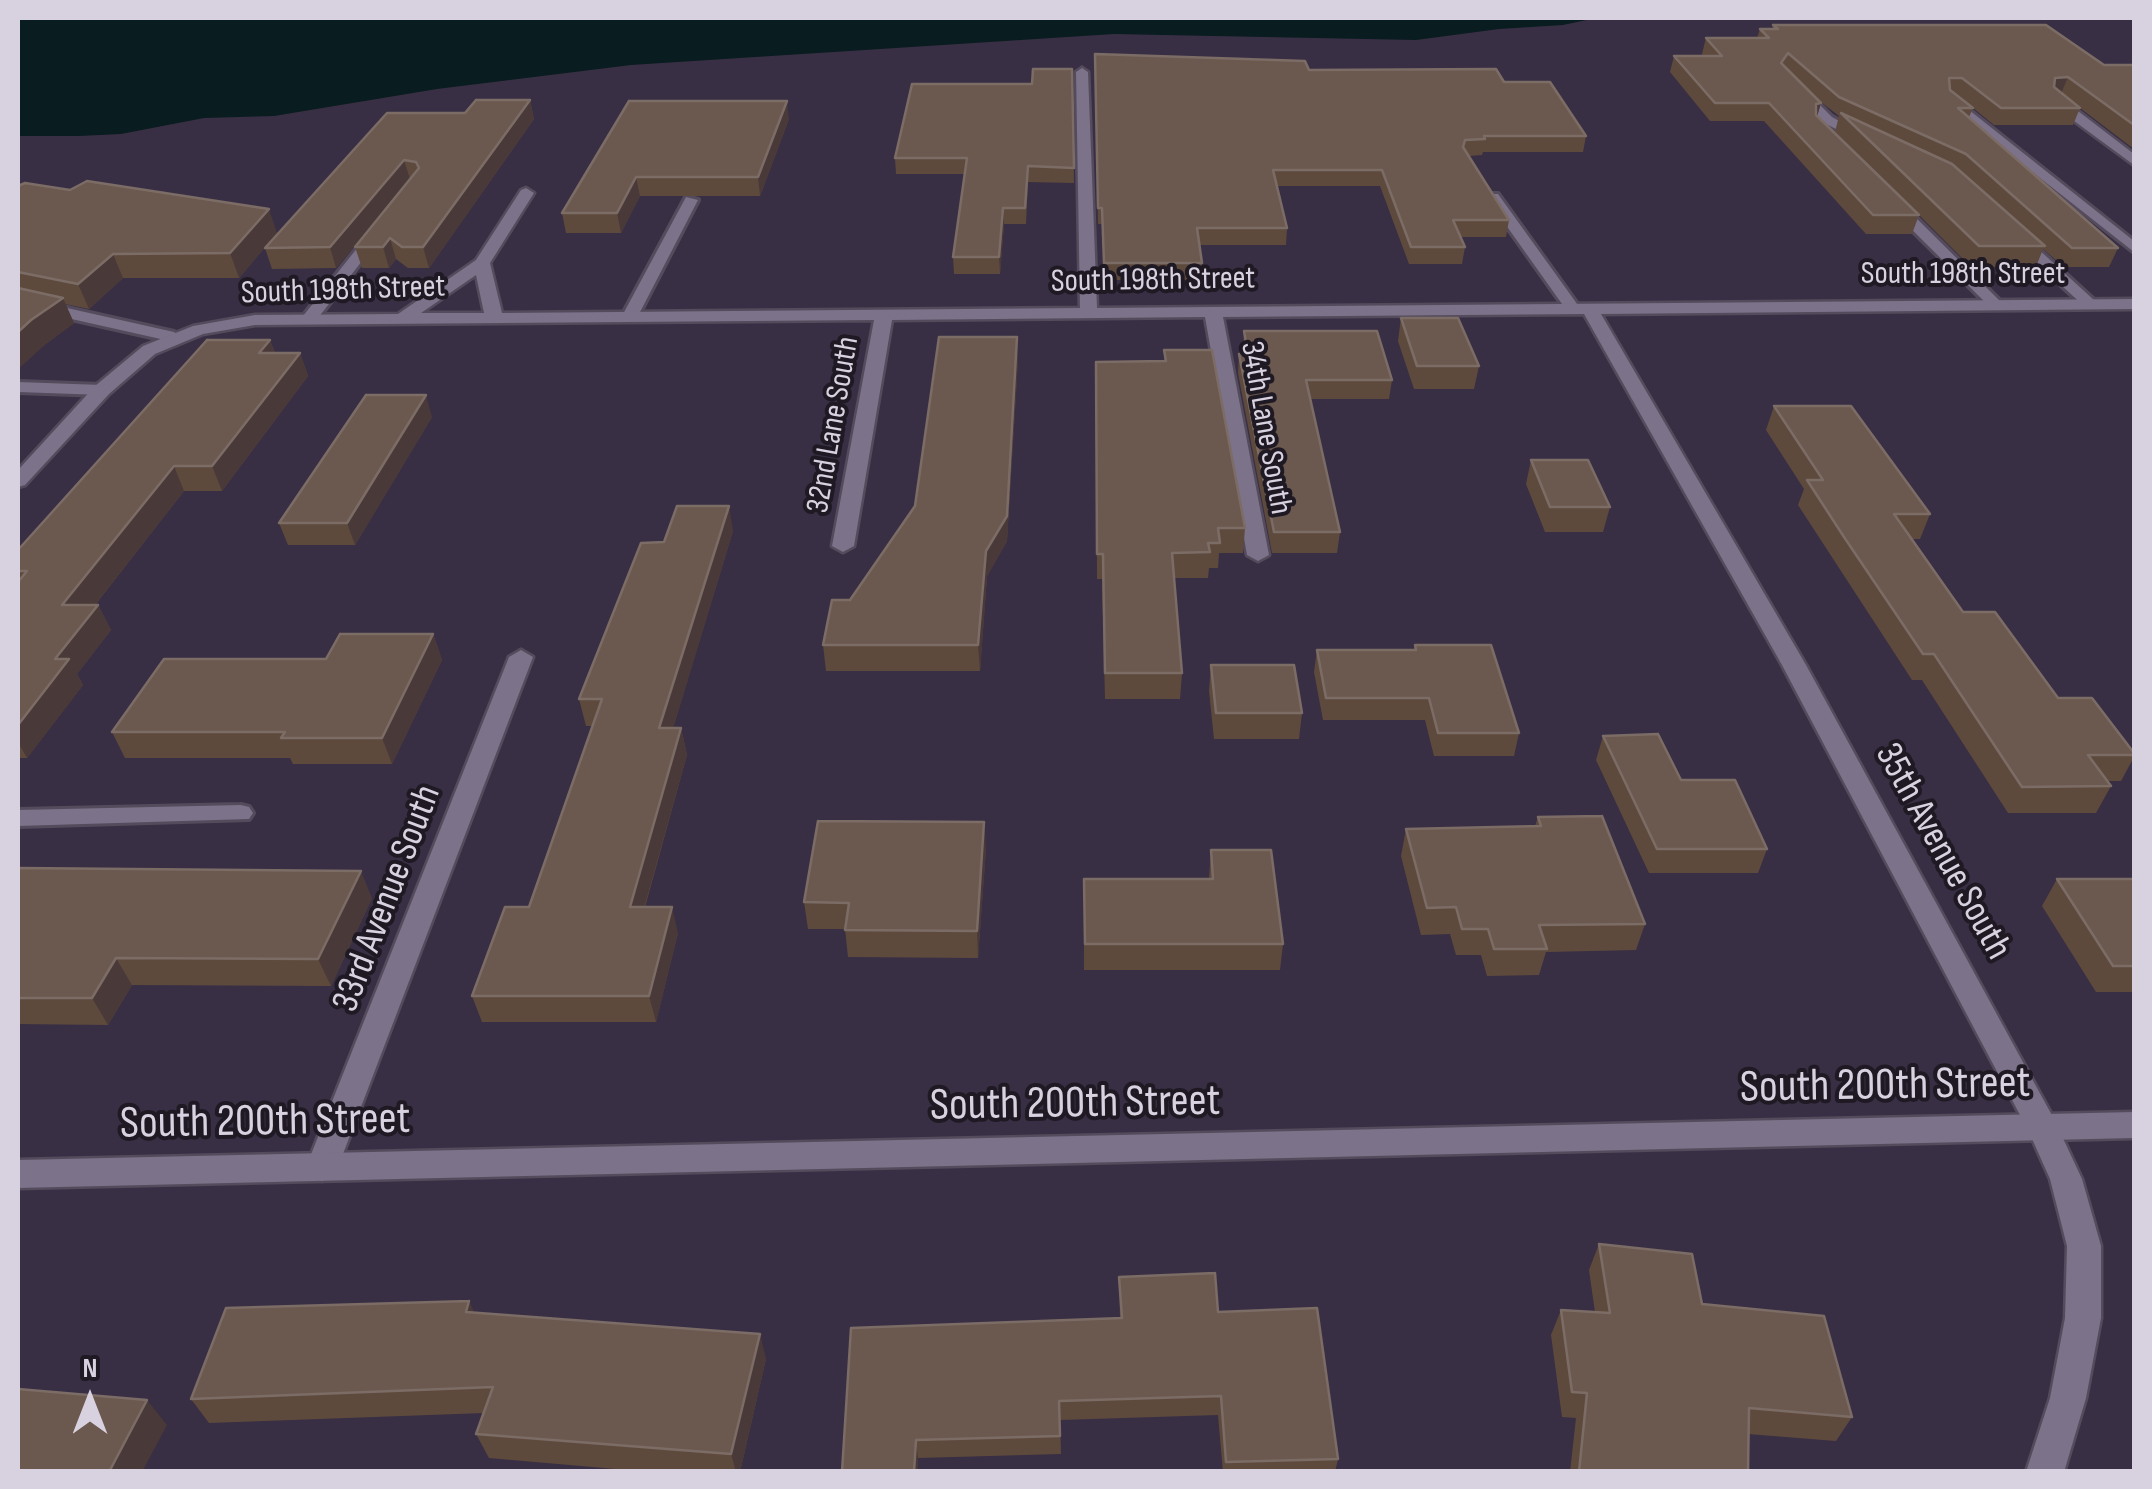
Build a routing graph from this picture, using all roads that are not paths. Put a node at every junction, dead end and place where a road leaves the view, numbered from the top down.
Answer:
1 (1082, 72) dead end
2 (1785, 77) edge
3 (1950, 101) edge
4 (2056, 101) edge
5 (1817, 128) edge
6 (1830, 141) edge
7 (1878, 144) edge
8 (2134, 161) edge
9 (1488, 189) edge
10 (526, 193) dead end
11 (1885, 196) edge
12 (691, 200) edge
13 (390, 216) edge
14 (2007, 228) edge
15 (2134, 248) edge
16 (482, 264) junction
17 (18, 302) edge
18 (1995, 304) junction
19 (2090, 304) junction
20 (2134, 304) edge
21 (1581, 308) junction
22 (1213, 310) junction
23 (1090, 312) junction
24 (884, 314) junction
25 (630, 316) junction
26 (309, 318) junction
27 (403, 318) junction
28 (494, 318) junction
29 (174, 336) junction
30 (18, 387) edge
31 (102, 390) junction
32 (22, 472) edge
33 (842, 546) dead end
34 (1258, 555) dead end
35 (521, 656) dead end
36 (241, 812) dead end
37 (18, 818) edge
38 (2134, 1125) edge
39 (2043, 1128) junction
40 (322, 1168) junction
41 (18, 1174) edge
42 (2045, 1472) edge

1 - 23 street
2 - 7 lane
3 - 15 lane
4 - 8 street
5 - 6 lane
9 - 21 lane
10 - 16 street
11 - 18 lane
12 - 25 lane
13 - 26 lane
14 - 19 lane
16 - 27 street
16 - 28 street
17 - 29 lane
18 - 19 street, South 198th Street
18 - 21 street, South 198th Street
19 - 20 street, South 198th Street
21 - 22 street, South 198th Street
21 - 39 street, 35th Avenue South
22 - 23 street, South 198th Street
22 - 34 street, 34th Lane South
23 - 24 street, South 198th Street
24 - 25 street, South 198th Street
24 - 33 street, 32nd Lane South
25 - 28 street, South 198th Street
26 - 27 street, South 198th Street
26 - 29 street, South 198th Street
27 - 28 street, South 198th Street
29 - 31 street
30 - 31 lane
31 - 32 street
35 - 40 street, 33rd Avenue South
36 - 37 lane
38 - 39 street, South 200th Street
39 - 40 street, South 200th Street
39 - 42 street, 35th Avenue South
40 - 41 street, South 200th Street

